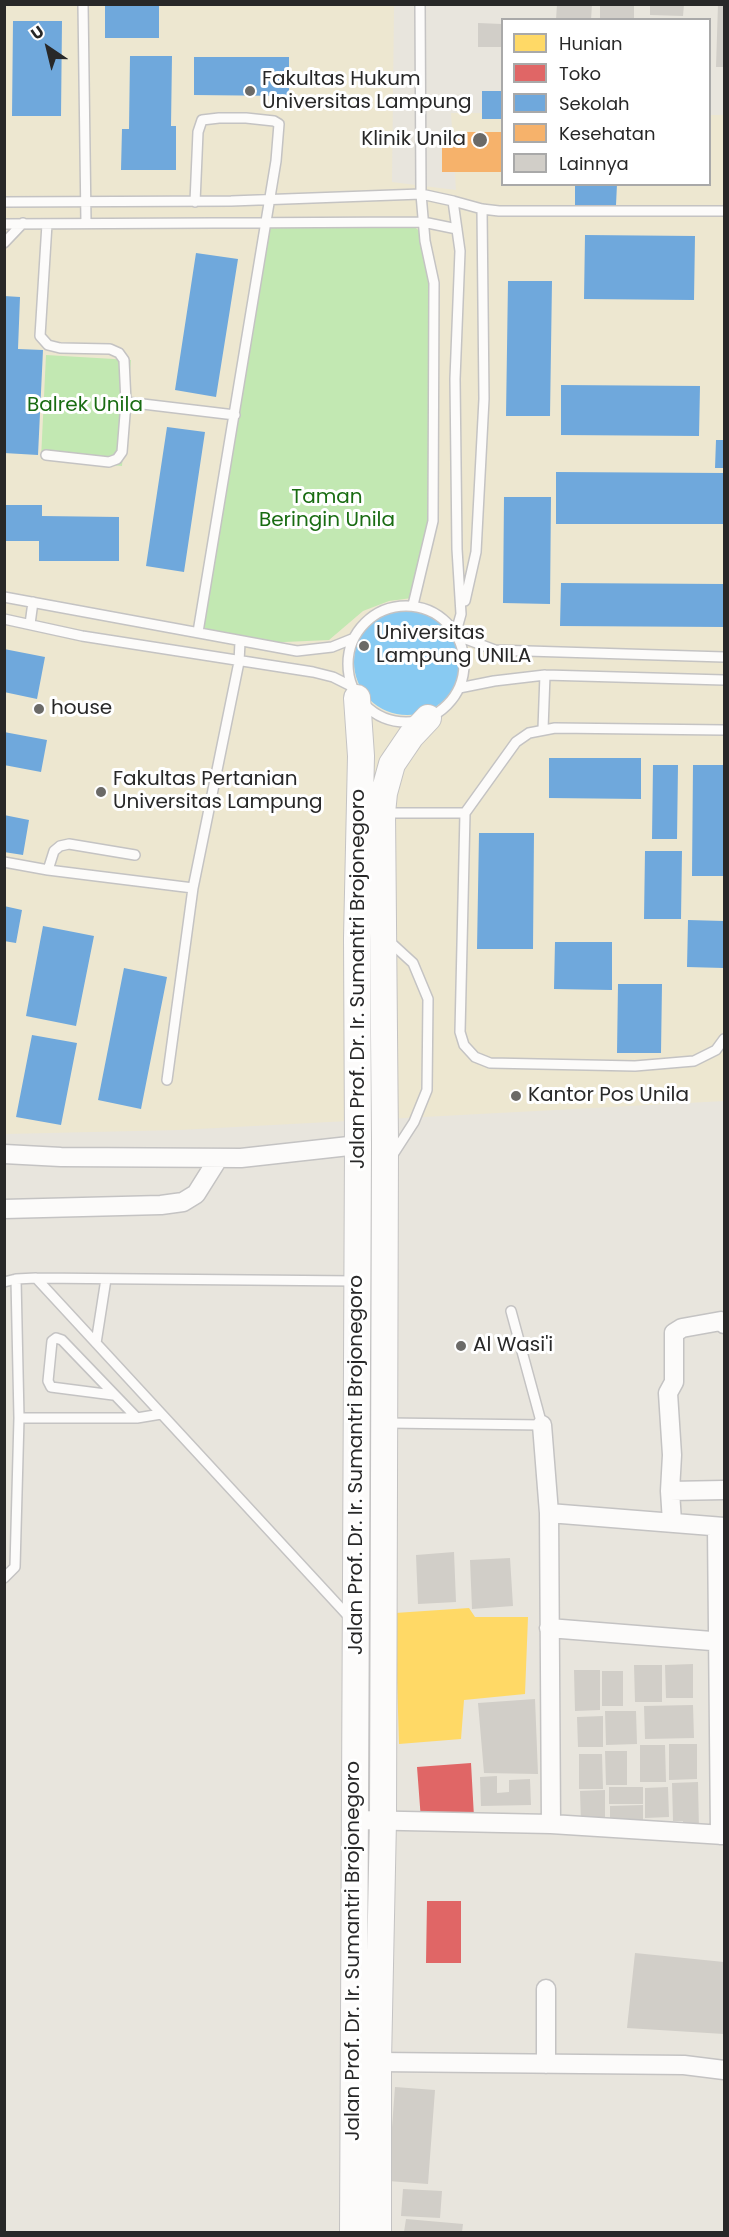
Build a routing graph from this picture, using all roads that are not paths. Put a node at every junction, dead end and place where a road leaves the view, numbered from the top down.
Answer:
1 (83, 4) edge
2 (420, 4) edge
3 (421, 194) junction
4 (270, 200) junction
5 (86, 201) junction
6 (453, 201) junction
7 (4, 202) edge
8 (195, 202) junction
9 (482, 209) junction
10 (724, 210) edge
11 (266, 222) junction
12 (423, 222) junction
13 (23, 223) junction
14 (86, 223) junction
15 (4, 224) edge
16 (47, 224) junction
17 (458, 229) junction
18 (4, 243) edge
19 (126, 402) junction
20 (235, 415) junction
21 (46, 455) dead end
22 (4, 597) edge
23 (33, 602) junction
24 (412, 605) junction
25 (461, 614) junction
26 (4, 619) edge
27 (30, 624) junction
28 (198, 632) junction
29 (457, 634) junction
30 (352, 639) junction
31 (240, 642) junction
32 (724, 657) edge
33 (238, 662) junction
34 (545, 675) junction
35 (724, 680) edge
36 (459, 688) junction
37 (354, 692) junction
38 (428, 718) junction
39 (543, 729) junction
40 (724, 730) edge
41 (382, 813) junction
42 (465, 813) junction
43 (135, 855) dead end
44 (4, 862) edge
45 (48, 870) junction
46 (193, 888) junction
47 (372, 941) junction
48 (724, 1039) edge
49 (167, 1080) dead end
50 (358, 1145) junction
51 (4, 1154) edge
52 (218, 1159) junction
53 (384, 1171) junction
54 (4, 1209) edge
55 (36, 1278) junction
56 (16, 1279) junction
57 (106, 1279) junction
58 (358, 1281) junction
59 (4, 1282) edge
60 (511, 1311) dead end
61 (724, 1324) edge
62 (96, 1343) junction
63 (113, 1395) junction
64 (161, 1414) junction
65 (19, 1418) junction
66 (137, 1418) junction
67 (357, 1422) junction
68 (383, 1423) junction
69 (542, 1425) junction
70 (724, 1490) edge
71 (670, 1491) junction
72 (549, 1513) junction
73 (672, 1522) junction
74 (721, 1527) edge
75 (4, 1578) edge
76 (356, 1624) junction
77 (549, 1628) junction
78 (722, 1642) edge
79 (355, 1820) junction
80 (383, 1820) junction
81 (551, 1824) junction
82 (722, 1835) edge
83 (546, 1989) dead end
84 (378, 2062) junction
85 (546, 2064) junction
86 (724, 2070) edge
87 (353, 2232) edge
88 (378, 2232) edge

1 - 5 lane
2 - 3 lane
3 - 4 lane
3 - 6 lane
3 - 12 lane
4 - 8 lane
4 - 8 lane
4 - 11 lane
5 - 7 lane
5 - 8 lane
5 - 14 lane
6 - 9 lane
6 - 17 lane
9 - 10 lane
9 - 25 lane
11 - 12 lane
11 - 14 lane
11 - 20 lane
12 - 17 lane
12 - 24 lane
13 - 15 lane
13 - 16 lane
13 - 18 lane
14 - 16 lane
16 - 19 lane
17 - 25 lane
19 - 20 lane
19 - 21 lane
20 - 28 lane
22 - 23 lane
23 - 27 lane
23 - 28 lane
24 - 29 lane
24 - 30 lane
25 - 29 lane
26 - 27 lane
27 - 33 lane
28 - 31 lane
29 - 32 lane
29 - 36 lane
30 - 31 lane
30 - 37 lane
31 - 33 lane
33 - 37 lane
33 - 46 lane
34 - 35 lane
34 - 36 lane
34 - 39 lane
36 - 38 lane
37 - 38 lane
37 - 47 street, Jalan Prof. Dr. Ir. Sumantri Brojonegoro
38 - 41 street, Jalan Prof. Dr. Ir. Sumantri Brojonegoro
39 - 40 lane
39 - 42 lane
41 - 42 lane
41 - 47 street, Jalan Prof. Dr. Ir. Sumantri Brojonegoro
42 - 48 lane
43 - 45 lane
44 - 45 lane
45 - 46 lane
46 - 49 lane
47 - 50 street, Jalan Prof. Dr. Ir. Sumantri Brojonegoro
47 - 53 street, Jalan Prof. Dr. Ir. Sumantri Brojonegoro
47 - 53 lane
50 - 52 street
50 - 58 street, Jalan Prof. Dr. Ir. Sumantri Brojonegoro
51 - 52 street
52 - 54 street
53 - 68 street, Jalan Prof. Dr. Ir. Sumantri Brojonegoro
55 - 56 lane
55 - 57 lane
55 - 62 lane
56 - 59 lane
56 - 65 lane
57 - 58 lane
57 - 62 lane
58 - 67 street, Jalan Prof. Dr. Ir. Sumantri Brojonegoro
60 - 69 lane
61 - 71 street
62 - 64 lane
63 - 63 lane
63 - 66 lane
64 - 66 lane
64 - 76 lane
65 - 66 lane
65 - 75 lane
67 - 68 street
67 - 76 street, Jalan Prof. Dr. Ir. Sumantri Brojonegoro
68 - 69 lane
68 - 80 street, Jalan Prof. Dr. Ir. Sumantri Brojonegoro
69 - 72 street
70 - 71 street
71 - 73 street
72 - 73 street
72 - 77 street
73 - 74 street
74 - 78 street
76 - 79 street, Jalan Prof. Dr. Ir. Sumantri Brojonegoro
77 - 78 street
77 - 81 street
78 - 82 street
79 - 80 street
79 - 87 street, Jalan Prof. Dr. Ir. Sumantri Brojonegoro
80 - 81 street
80 - 84 street, Jalan Prof. Dr. Ir. Sumantri Brojonegoro
81 - 82 street
83 - 85 street
84 - 85 street
84 - 88 street, Jalan Prof. Dr. Ir. Sumantri Brojonegoro
85 - 86 street

